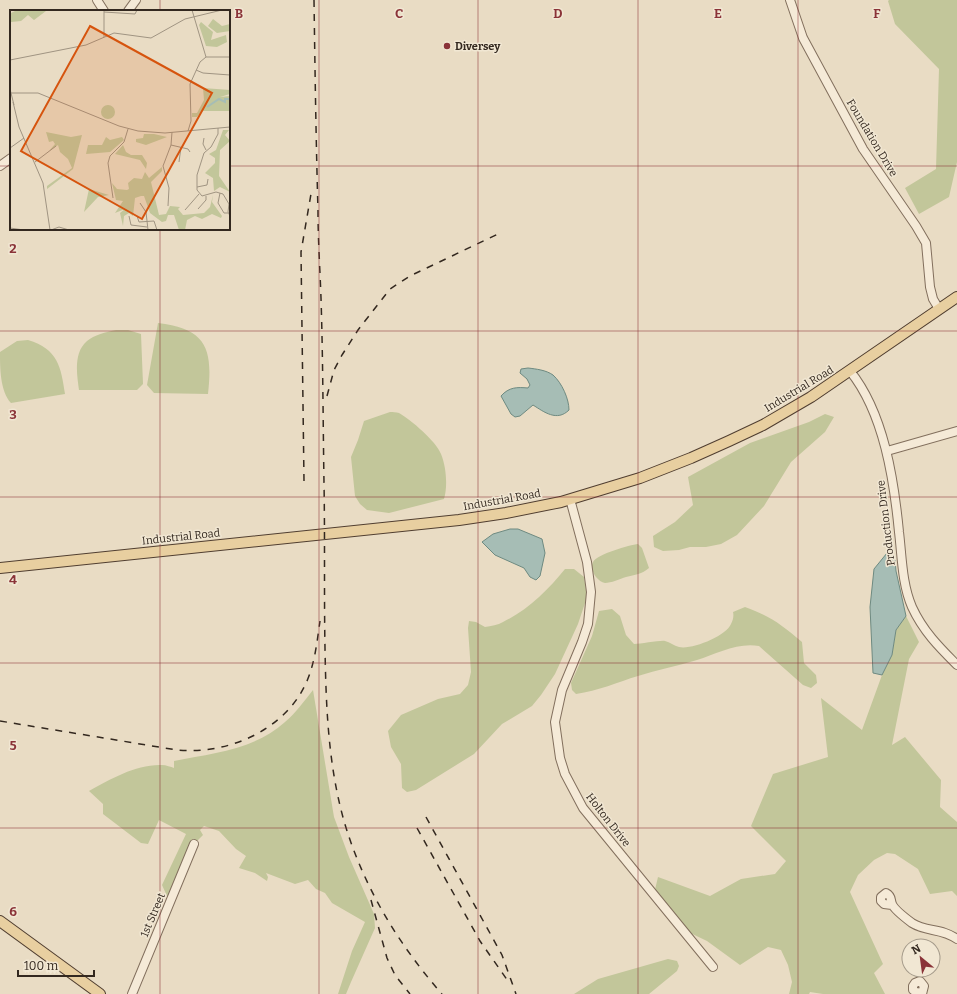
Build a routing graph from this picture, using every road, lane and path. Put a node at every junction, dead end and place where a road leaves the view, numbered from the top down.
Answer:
1 (97, 0) edge
2 (136, 0) edge
3 (790, 0) edge
4 (103, 10) edge
5 (129, 10) edge
6 (10, 159) edge
7 (0, 166) edge
8 (957, 297) edge
9 (939, 309) junction
10 (850, 371) junction
11 (957, 433) edge
12 (887, 451) junction
13 (570, 499) junction
14 (0, 568) edge
15 (957, 665) edge
16 (194, 844) dead end
17 (892, 904) dead end
18 (0, 921) edge
19 (957, 939) edge
20 (714, 967) dead end
21 (100, 994) edge
22 (132, 994) edge

1 - 4 street
2 - 5 street
3 - 9 street, Foundation Drive
6 - 7 street
8 - 9 main road, Industrial Road
9 - 10 main road, Industrial Road
10 - 12 street, Production Drive
10 - 13 main road, Industrial Road
11 - 12 street
12 - 15 street, Production Drive
13 - 14 main road, Industrial Road
13 - 20 street, Holton Drive
16 - 22 street, 1st Street
17 - 19 street
18 - 21 main road

